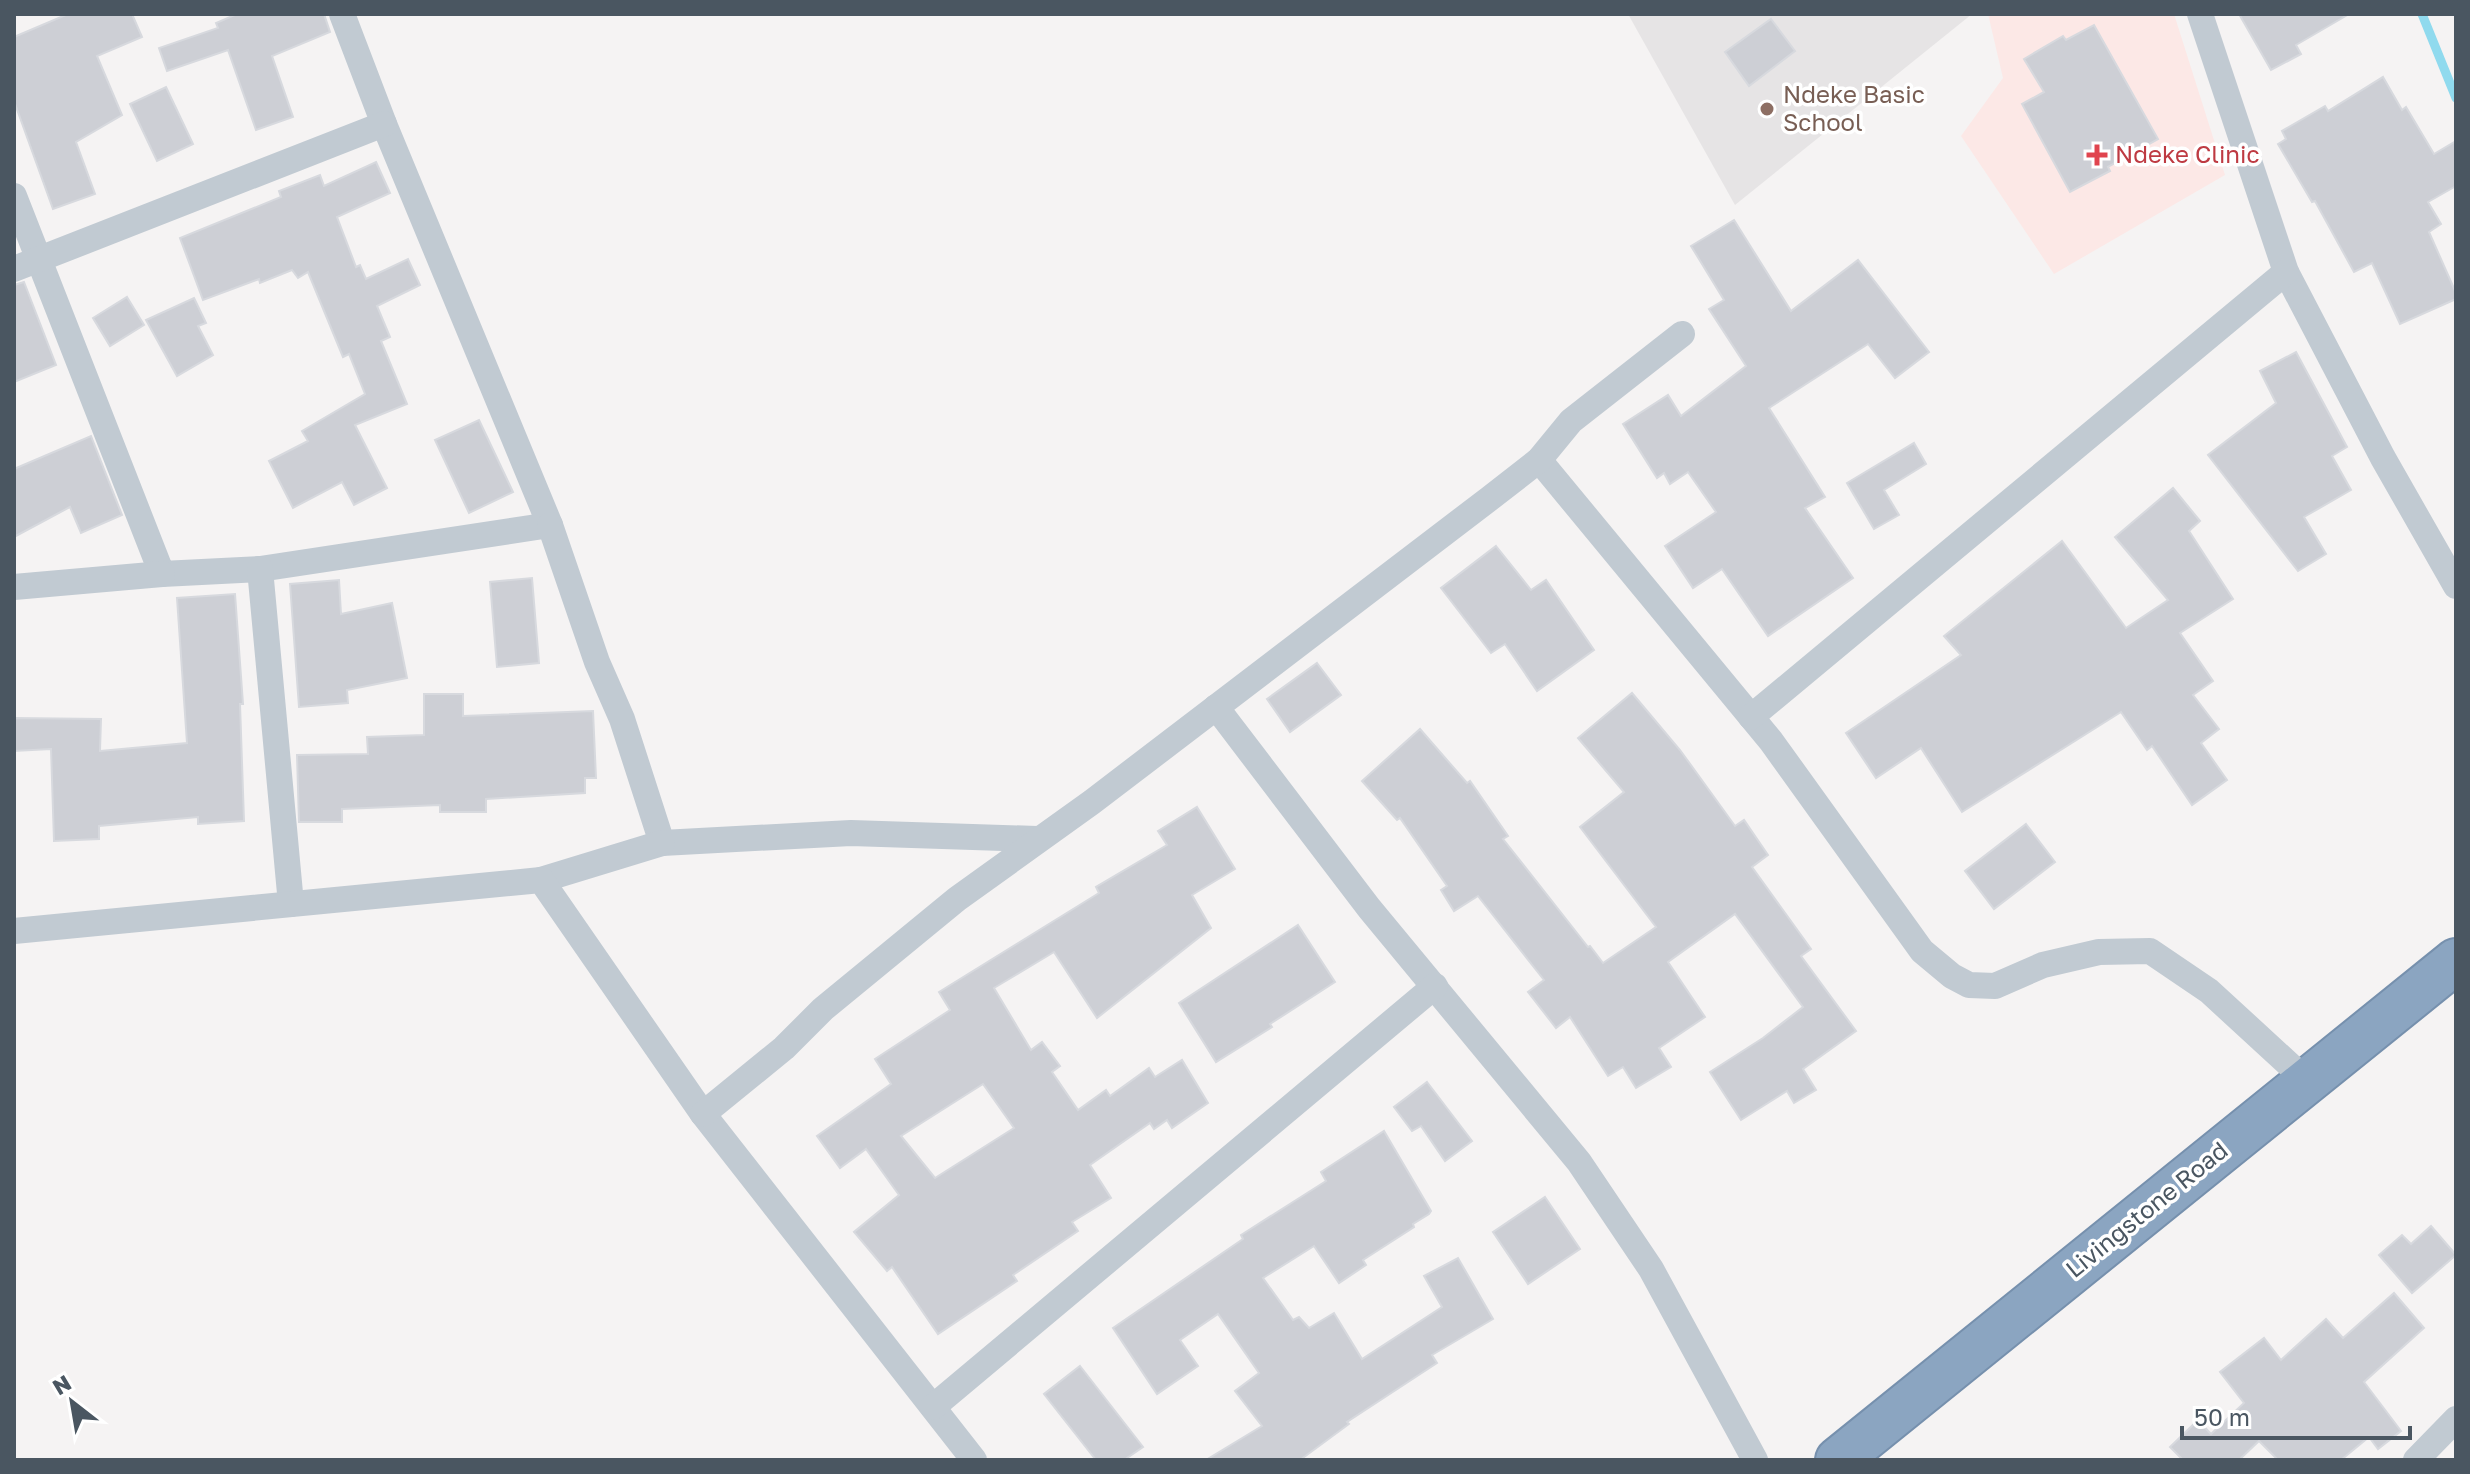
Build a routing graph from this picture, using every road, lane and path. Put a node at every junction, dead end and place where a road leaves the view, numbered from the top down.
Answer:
1 (342, 14) edge
2 (2200, 14) edge
3 (384, 124) junction
4 (14, 196) edge
5 (39, 259) junction
6 (14, 269) edge
7 (2286, 272) junction
8 (1682, 334) dead end
9 (1539, 460) junction
10 (550, 525) junction
11 (260, 569) junction
12 (162, 574) junction
13 (2456, 586) edge
14 (14, 587) edge
15 (1216, 707) junction
16 (1751, 717) junction
17 (1037, 839) junction
18 (662, 843) junction
19 (541, 880) junction
20 (291, 904) junction
21 (14, 931) edge
22 (2456, 961) edge
23 (1435, 986) junction
24 (2307, 1081) junction
25 (703, 1114) junction
26 (933, 1407) junction
27 (2456, 1419) edge
28 (974, 1460) edge
29 (1755, 1460) edge
30 (1838, 1460) edge
31 (2416, 1460) edge

1 - 3 street
2 - 7 street
3 - 5 street
3 - 10 street
4 - 5 street
5 - 6 street
5 - 12 street
7 - 13 street
7 - 16 street
8 - 9 street
9 - 15 street
9 - 16 street
10 - 11 street
10 - 18 street
11 - 12 street
11 - 20 street
12 - 14 street
15 - 17 street
15 - 23 street
16 - 24 street
17 - 18 street
17 - 25 street
18 - 19 street
19 - 20 street
19 - 25 street
20 - 21 street
22 - 24 highway, Livingstone Road
23 - 26 street
23 - 29 street
24 - 30 highway, Livingstone Road
25 - 26 street
26 - 28 street
27 - 31 street

